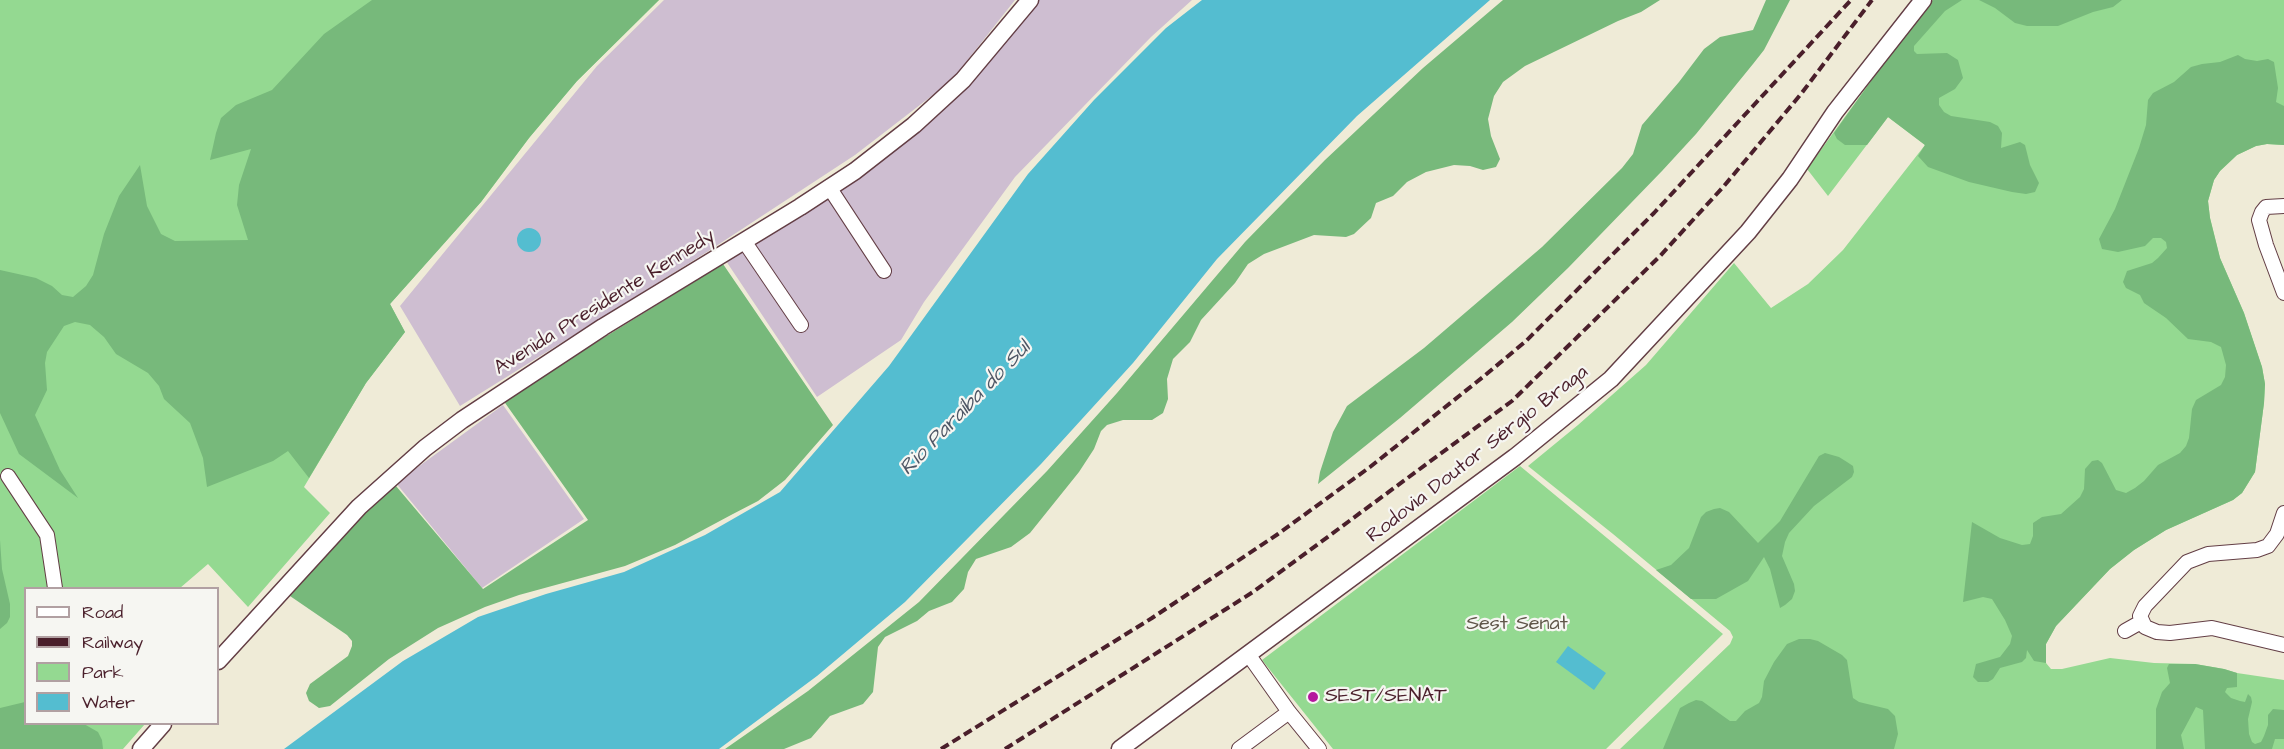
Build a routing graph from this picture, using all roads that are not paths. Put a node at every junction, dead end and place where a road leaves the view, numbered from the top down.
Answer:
1 (1030, 0) edge
2 (1923, 0) edge
3 (829, 188) junction
4 (2284, 206) edge
5 (744, 241) junction
6 (884, 271) dead end
7 (2284, 293) edge
8 (801, 325) dead end
9 (8, 476) dead end
10 (2284, 513) edge
11 (55, 587) edge
12 (2141, 622) junction
13 (2125, 631) dead end
14 (2284, 645) edge
15 (1248, 654) junction
16 (219, 660) edge
17 (1289, 712) junction
18 (161, 725) edge
19 (141, 749) edge
20 (1120, 749) edge
21 (1239, 749) edge
22 (1319, 749) edge

1 - 3 main road, Avenida Presidente Kennedy
2 - 15 main road, Rodovia Doutor Sérgio Braga
3 - 5 main road, Avenida Presidente Kennedy
3 - 6 street
4 - 7 street
5 - 8 street
5 - 16 main road, Avenida Presidente Kennedy
9 - 11 street
10 - 12 street
12 - 13 street
12 - 14 street
15 - 17 street
15 - 20 main road, Rodovia Doutor Sérgio Braga
17 - 21 street
17 - 22 street
18 - 19 main road

